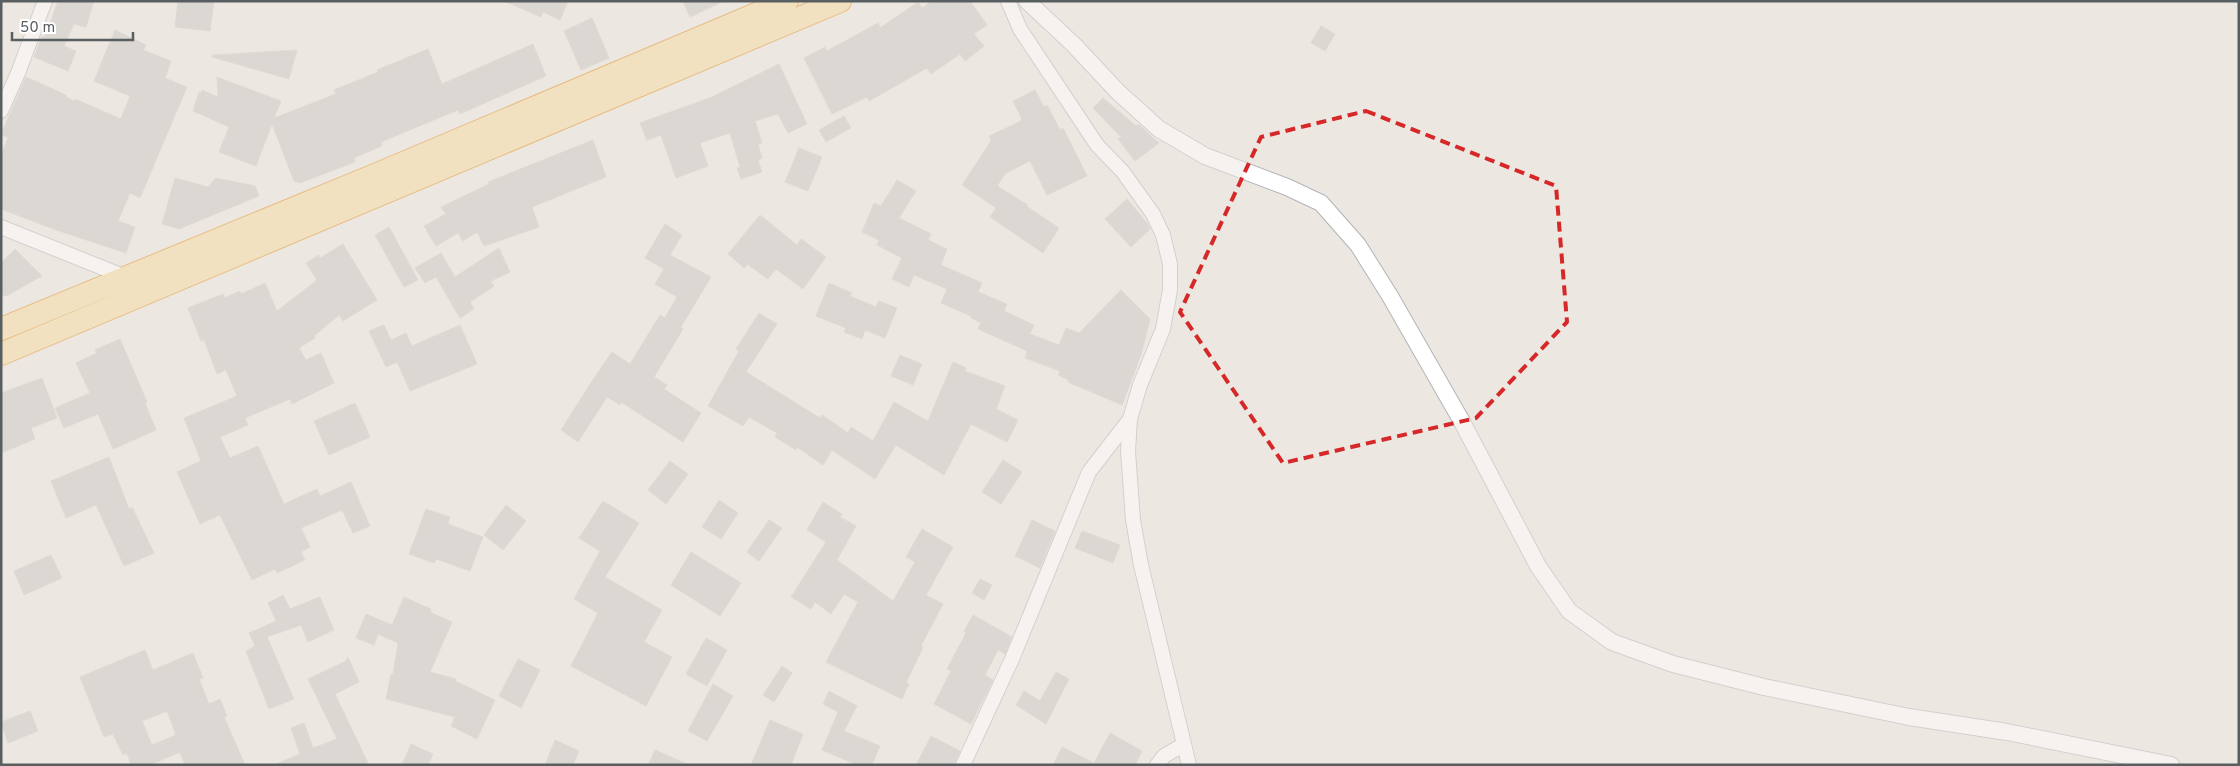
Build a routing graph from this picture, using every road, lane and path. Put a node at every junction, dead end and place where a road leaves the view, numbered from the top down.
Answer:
1 (45, 1) edge
2 (787, 1) edge
3 (840, 1) edge
4 (1008, 1) edge
5 (1027, 1) edge
6 (1, 111) edge
7 (1, 226) edge
8 (127, 277) junction
9 (150, 291) junction
10 (1, 329) edge
11 (1, 354) edge
12 (1130, 419) junction
13 (1183, 745) junction
14 (963, 765) edge
15 (1157, 765) edge
16 (1189, 765) edge
17 (2171, 765) edge

1 - 6 street
2 - 8 highway
3 - 9 highway
4 - 12 street
5 - 17 street
7 - 8 street
8 - 9 street
8 - 10 highway
9 - 11 highway
12 - 13 street
12 - 14 street
13 - 15 street
13 - 16 street

